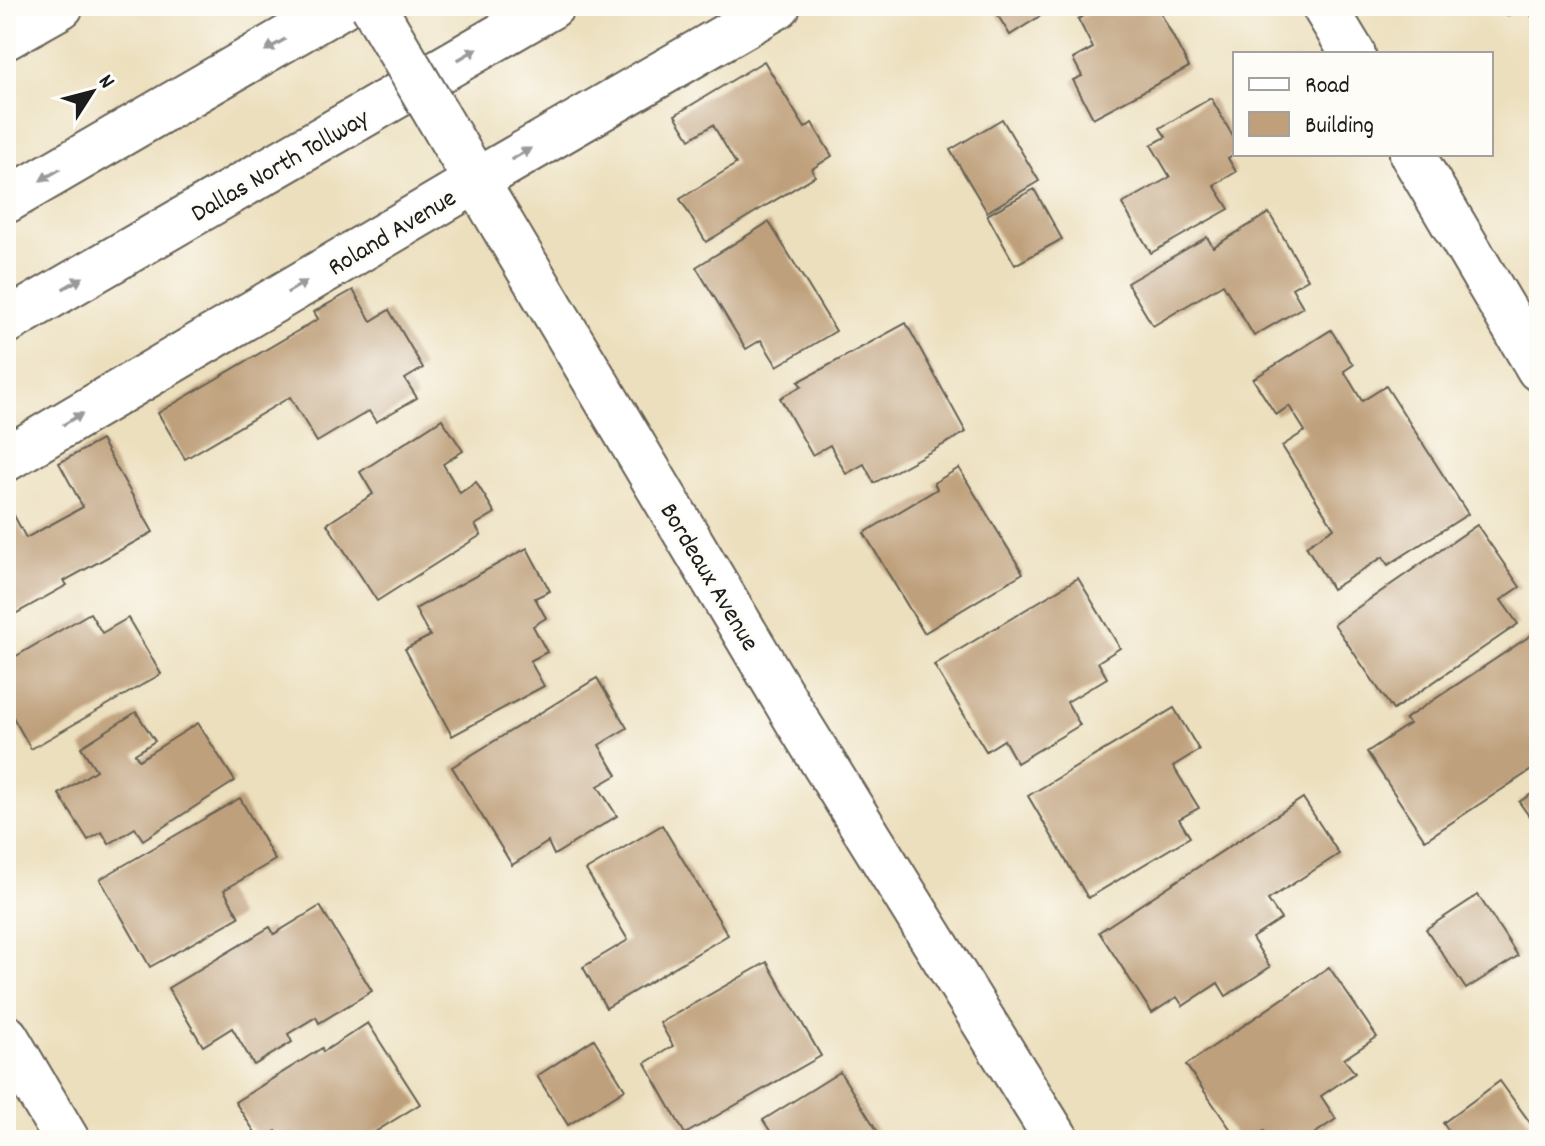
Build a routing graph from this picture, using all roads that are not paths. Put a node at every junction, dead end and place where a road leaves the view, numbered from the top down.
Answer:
1 (61, 6) edge
2 (342, 6) edge
3 (373, 6) edge
4 (552, 6) edge
5 (778, 6) edge
6 (1324, 6) edge
7 (6, 37) edge
8 (1352, 52) edge
9 (1413, 156) edge
10 (476, 181) junction
11 (6, 201) edge
12 (6, 322) edge
13 (1539, 369) edge
14 (6, 459) edge
15 (6, 1037) edge
16 (67, 1140) edge
17 (1057, 1140) edge

1 - 7 main road
2 -> 11 main road
3 - 10 main road, Bordeaux Avenue, bridge
12 -> 4 main road, Dallas North Tollway
10 -> 5 main road, Roland Avenue
6 - 8 main road
9 - 13 main road
14 -> 10 main road, Roland Avenue
10 - 17 main road, Bordeaux Avenue
15 - 16 main road

